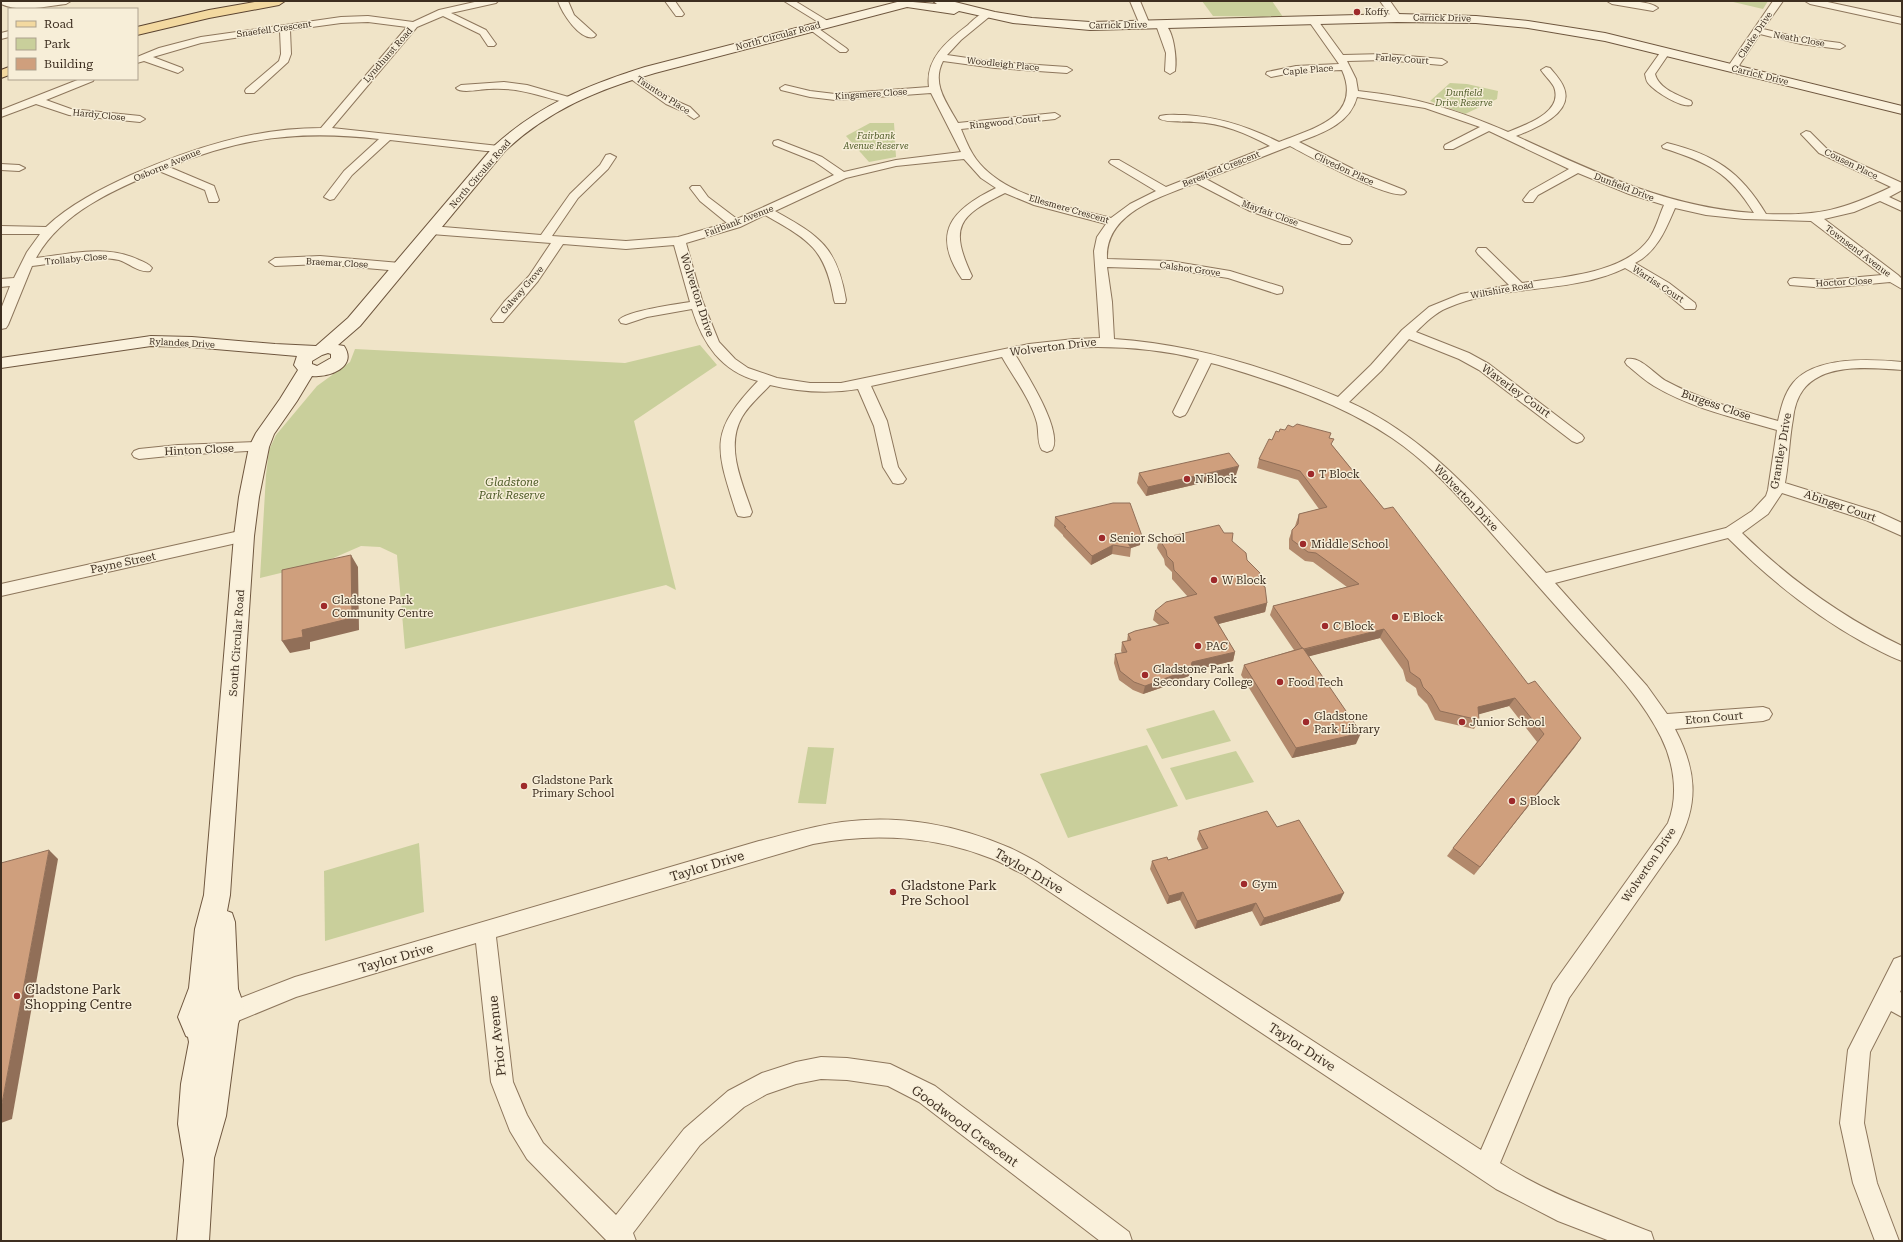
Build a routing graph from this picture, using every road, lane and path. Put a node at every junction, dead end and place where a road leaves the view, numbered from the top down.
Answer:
1 (2, 1) edge
2 (66, 1) edge
3 (279, 1) edge
4 (493, 1) edge
5 (562, 1) edge
6 (670, 1) edge
7 (789, 1) edge
8 (889, 1) edge
9 (1135, 1) edge
10 (1385, 1) edge
11 (1612, 1) edge
12 (1778, 1) edge
13 (1810, 1) edge
14 (919, 3) edge
15 (54, 6) edge
16 (1652, 8) dead end
17 (442, 12) junction
18 (680, 14) dead end
19 (986, 15) junction
20 (1397, 18) junction
21 (1313, 20) junction
22 (1902, 21) edge
23 (826, 23) junction
24 (1145, 25) junction
25 (1161, 25) junction
26 (414, 26) junction
27 (812, 27) junction
28 (285, 28) junction
29 (138, 31) edge
30 (1759, 31) junction
31 (591, 35) dead end
32 (491, 44) dead end
33 (1840, 46) dead end
34 (843, 50) dead end
35 (1665, 52) junction
36 (939, 57) junction
37 (140, 58) edge
38 (1342, 62) junction
39 (1442, 62) dead end
40 (1732, 68) junction
41 (178, 70) dead end
42 (1067, 70) dead end
43 (1546, 70) dead end
44 (1170, 71) dead end
45 (1271, 74) dead end
46 (632, 75) junction
47 (86, 80) edge
48 (461, 88) dead end
49 (785, 88) dead end
50 (935, 90) junction
51 (250, 91) dead end
52 (1354, 94) junction
53 (36, 100) junction
54 (568, 100) junction
55 (1688, 103) dead end
56 (1901, 109) edge
57 (1, 114) edge
58 (694, 116) dead end
59 (1055, 116) dead end
60 (1164, 118) dead end
61 (140, 119) dead end
62 (954, 127) junction
63 (1487, 128) junction
64 (324, 131) junction
65 (1806, 134) dead end
66 (1506, 136) junction
67 (387, 137) junction
68 (778, 143) dead end
69 (1284, 144) junction
70 (1667, 146) dead end
71 (1449, 147) dead end
72 (499, 149) junction
73 (968, 154) junction
74 (610, 157) dead end
75 (1115, 162) dead end
76 (1, 167) edge
77 (159, 167) junction
78 (19, 168) dead end
79 (1578, 168) junction
80 (842, 176) junction
81 (1197, 178) junction
82 (1901, 187) edge
83 (696, 188) dead end
84 (1006, 188) junction
85 (1164, 191) junction
86 (1400, 192) dead end
87 (330, 197) dead end
88 (1880, 197) junction
89 (213, 200) dead end
90 (1529, 200) dead end
91 (1671, 204) junction
92 (1902, 207) edge
93 (767, 211) junction
94 (1762, 217) junction
95 (1814, 217) junction
96 (1114, 222) junction
97 (736, 224) junction
98 (1, 230) edge
99 (431, 230) junction
100 (49, 231) junction
101 (544, 238) junction
102 (559, 240) junction
103 (679, 241) junction
104 (1346, 241) dead end
105 (1482, 251) dead end
106 (275, 262) dead end
107 (28, 263) junction
108 (1101, 263) junction
109 (1626, 263) junction
110 (400, 267) junction
111 (146, 268) dead end
112 (966, 276) dead end
113 (20, 281) junction
114 (1898, 281) edge
115 (1794, 282) dead end
116 (1, 283) edge
117 (1518, 286) junction
118 (1277, 290) dead end
119 (840, 300) dead end
120 (698, 304) junction
121 (1690, 306) dead end
122 (498, 319) dead end
123 (626, 320) dead end
124 (354, 322) junction
125 (1, 325) edge
126 (1407, 333) junction
127 (1108, 341) junction
128 (192, 347) junction
129 (319, 350) junction
130 (340, 353) junction
131 (1007, 353) junction
132 (1207, 357) junction
133 (1632, 362) dead end
134 (1, 363) edge
135 (1902, 366) edge
136 (311, 369) junction
137 (1, 370) edge
138 (767, 380) junction
139 (863, 383) junction
140 (1340, 403) junction
141 (1180, 412) dead end
142 (1784, 427) junction
143 (1577, 438) dead end
144 (259, 447) junction
145 (1047, 447) dead end
146 (139, 454) dead end
147 (898, 479) dead end
148 (1777, 486) junction
149 (744, 512) dead end
150 (1902, 530) edge
151 (1731, 532) junction
152 (244, 536) junction
153 (1543, 580) junction
154 (1, 590) edge
155 (1902, 654) edge
156 (1764, 714) dead end
157 (1664, 722) junction
158 (485, 932) junction
159 (1902, 966) edge
160 (1895, 1001) edge
161 (217, 1010) junction
162 (1486, 1168) junction
163 (620, 1238) edge
164 (193, 1241) edge
165 (1120, 1241) edge
166 (1640, 1241) edge
167 (1887, 1241) edge

1 - 15 street
2 - 15 street
3 - 29 main road
4 - 17 street, Lyndhurst Road
5 - 31 street
6 - 18 street
7 - 23 street
8 - 23 street, North Circular Road
9 - 24 street
10 - 20 street
11 - 16 street
12 - 30 street, Clarke Drive
13 - 22 street
14 - 19 street, Carrick Drive
14 - 23 street, North Circular Road
17 - 26 street, Lyndhurst Road
17 - 32 street
19 - 24 street, Carrick Drive
19 - 36 street
20 - 21 street, Carrick Drive
20 - 35 street, Carrick Drive
21 - 25 street, Carrick Drive
21 - 38 street
23 - 27 street, North Circular Road
24 - 25 street, Carrick Drive
25 - 44 street
26 - 28 street, Snaefell Crescent
26 - 64 street, Lyndhurst Road
27 - 34 street
27 - 46 street, North Circular Road
28 - 37 street, Snaefell Crescent
28 - 51 street
30 - 33 street, Neath Close
30 - 40 street, Clarke Drive
35 - 40 street, Carrick Drive
35 - 55 street
36 - 42 street, Woodleigh Place
36 - 50 street, Ellesmere Crescent
37 - 41 street
38 - 39 street, Farley Court
38 - 45 street, Caple Place
38 - 52 street
40 - 56 street, Carrick Drive
43 - 66 street
46 - 54 street, North Circular Road
46 - 58 street, Taunton Place
47 - 53 street
48 - 54 street
49 - 50 street, Kingsmere Close
50 - 62 street, Ellesmere Crescent
52 - 63 street, Dunfield Drive
52 - 69 street, Beresford Crescent
53 - 57 street
53 - 61 street, Hardy Close
54 - 72 street, North Circular Road
59 - 62 street, Ringwood Court
60 - 69 street, Clivedon Place
62 - 73 street, Ellesmere Crescent
63 - 66 street, Dunfield Drive
63 - 71 street
64 - 67 street, Osborne Avenue
64 - 77 street, Osborne Avenue
65 - 82 street, Cousen Place
66 - 79 street, Dunfield Drive
67 - 72 street, Osborne Avenue
67 - 87 street
68 - 80 street
69 - 81 street, Beresford Crescent
69 - 86 street, Clivedon Place
70 - 94 street
72 - 99 street, North Circular Road
73 - 80 street, Fairbank Avenue
73 - 84 street, Ellesmere Crescent
74 - 101 street
75 - 85 street
76 - 78 street
77 - 89 street
77 - 100 street, Osborne Avenue
79 - 90 street
79 - 91 street, Dunfield Drive
80 - 93 street, Fairbank Avenue
81 - 85 street, Beresford Crescent
81 - 104 street, Mayfair Close
82 - 88 street, Dunfield Drive
83 - 97 street
84 - 96 street, Ellesmere Crescent
84 - 112 street
85 - 96 street, Beresford Crescent
88 - 92 street
88 - 95 street, Dunfield Drive
91 - 94 street, Dunfield Drive
91 - 109 street, Wiltshire Road
93 - 97 street, Fairbank Avenue
93 - 119 street
94 - 95 street, Dunfield Drive
95 - 114 street, Townsend Avenue
96 - 108 street, Beresford Crescent
97 - 103 street, Fairbank Avenue
98 - 100 street
99 - 101 street, Fairbank Avenue
99 - 110 street, North Circular Road
100 - 107 street, Osborne Avenue
101 - 102 street, Fairbank Avenue
102 - 103 street, Fairbank Avenue
102 - 122 street, Galway Grove
103 - 120 street, Wolverton Drive
105 - 117 street
106 - 110 street, Braemar Close
107 - 111 street, Trollaby Close
107 - 113 street, Osborne Avenue
108 - 118 street, Calshot Grove
108 - 127 street, Beresford Crescent
109 - 117 street, Wiltshire Road
109 - 121 street, Warriss Court
110 - 124 street, North Circular Road
113 - 116 street
113 - 125 street
114 - 115 street, Hoctor Close
117 - 126 street, Wiltshire Road
120 - 123 street
120 - 138 street, Wolverton Drive
124 - 129 street, North Circular Road
124 - 130 street, North Circular Road
126 - 140 street, Wiltshire Road
126 - 143 street, Waverley Court
127 - 131 street, Wolverton Drive
127 - 132 street, Wolverton Drive
128 - 129 street, Rylandes Drive
128 - 134 street, Rylandes Drive
128 - 136 street, Rylandes Drive
128 - 137 street, Rylandes Drive
129 - 130 street, Rylandes Drive
129 - 136 street, North Circular Road
130 - 136 street, North Circular Road
131 - 139 street, Wolverton Drive
131 - 145 street
132 - 140 street, Wolverton Drive
132 - 141 street
133 - 142 street, Burgess Close
135 - 142 street, Grantley Drive
136 - 144 street, South Circular Road
138 - 139 street, Wolverton Drive
138 - 149 street
139 - 147 street
140 - 153 street, Wolverton Drive
142 - 148 street, Grantley Drive
144 - 146 street, Hinton Close
144 - 152 street, South Circular Road
148 - 150 street, Abinger Court
148 - 151 street, Grantley Drive
151 - 153 street, Grantley Drive
151 - 155 street
152 - 154 street, Payne Street
152 - 161 street, South Circular Road
153 - 157 street, Wolverton Drive
156 - 157 street, Eton Court
157 - 162 street, Wolverton Drive
158 - 161 street, Taylor Drive
158 - 162 street, Taylor Drive
158 - 163 street, Prior Avenue
159 - 160 street
160 - 167 street
161 - 164 street, South Circular Road
162 - 166 street, Taylor Drive
163 - 165 street, Goodwood Crescent

